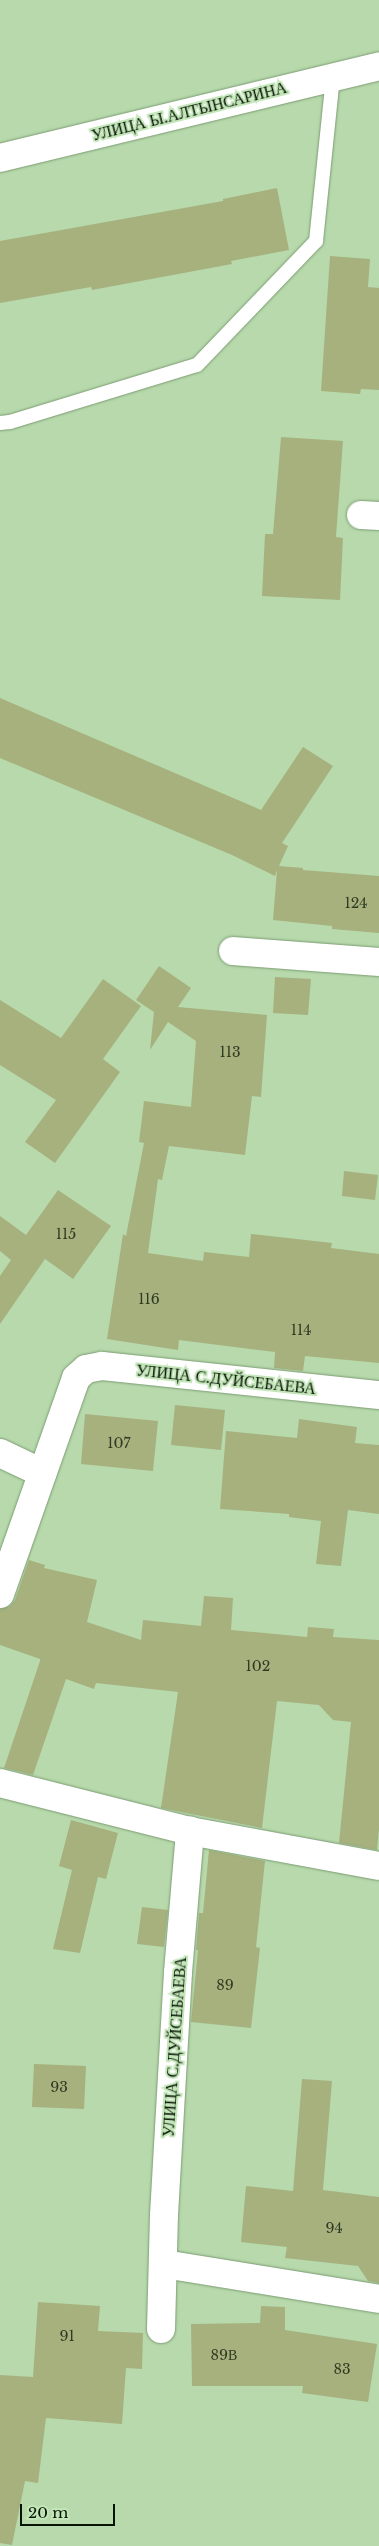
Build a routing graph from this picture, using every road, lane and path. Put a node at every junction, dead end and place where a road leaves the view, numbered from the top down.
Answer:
1 (379, 66) edge
2 (333, 76) junction
3 (0, 158) edge
4 (0, 423) edge
5 (233, 950) dead end
6 (379, 962) edge
7 (379, 1395) edge
8 (0, 1453) edge
9 (42, 1473) junction
10 (0, 1594) edge
11 (0, 1783) edge
12 (190, 1831) junction
13 (379, 1866) edge
14 (164, 2264) junction
15 (379, 2299) edge
16 (161, 2329) dead end

1 - 2 street, УЛИЦА Ы.АЛТЫНСАРИНА
2 - 3 street, УЛИЦА Ы.АЛТЫНСАРИНА
2 - 4 lane
5 - 6 street
7 - 9 street, УЛИЦА С.ДУЙСЕБАЕВА
8 - 9 street
9 - 10 street
11 - 12 street
12 - 13 street
12 - 14 street, УЛИЦА С.ДУЙСЕБАЕВА
14 - 15 street
14 - 16 street, УЛИЦА С.ДУЙСЕБАЕВА

